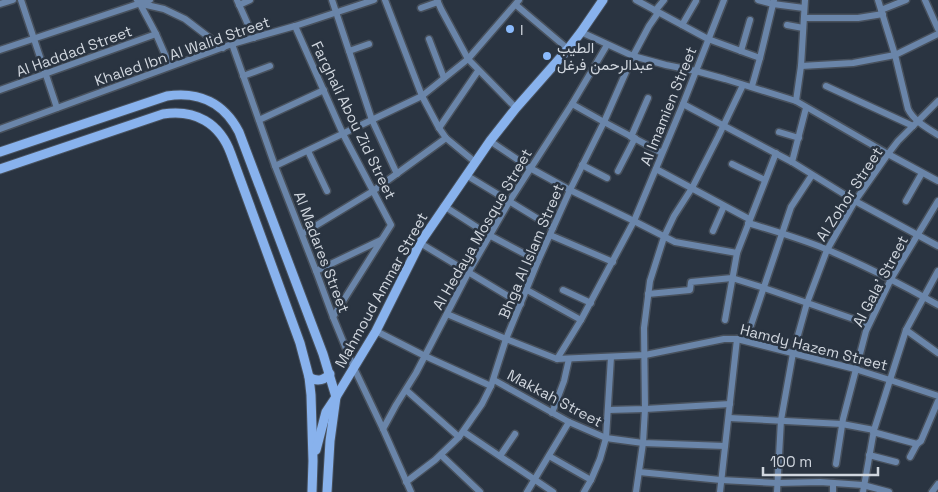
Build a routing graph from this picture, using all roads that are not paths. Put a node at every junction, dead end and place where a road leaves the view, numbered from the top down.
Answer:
1 (13, 0) edge
2 (21, 0) edge
3 (150, 0) edge
4 (250, 0) edge
5 (332, 0) edge
6 (374, 0) edge
7 (385, 0) edge
8 (603, 0) edge
9 (636, 0) edge
10 (664, 0) edge
11 (724, 0) edge
12 (758, 0) edge
13 (805, 0) edge
14 (878, 0) edge
15 (906, 0) edge
16 (925, 0) edge
17 (438, 1) edge
18 (696, 1) edge
19 (139, 2) edge
20 (238, 2) edge
21 (517, 2) edge
22 (773, 2) edge
23 (0, 4) edge
24 (421, 8) dead end
25 (804, 8) junction
26 (337, 12) junction
27 (657, 12) junction
28 (882, 12) junction
29 (804, 18) junction
30 (750, 20) dead end
31 (682, 25) junction
32 (787, 25) dead end
33 (295, 26) junction
34 (803, 28) junction
35 (938, 28) edge
36 (581, 32) junction
37 (156, 34) junction
38 (938, 34) edge
39 (254, 38) junction
40 (34, 39) junction
41 (428, 39) dead end
42 (708, 39) junction
43 (232, 44) junction
44 (369, 44) dead end
45 (607, 45) junction
46 (223, 48) junction
47 (568, 49) junction
48 (0, 50) edge
49 (349, 51) junction
50 (741, 51) junction
51 (895, 55) junction
52 (633, 56) junction
53 (760, 58) junction
54 (468, 59) junction
55 (170, 66) junction
56 (270, 66) dead end
57 (800, 66) junction
58 (696, 70) junction
59 (478, 71) junction
60 (46, 74) junction
61 (243, 76) junction
62 (444, 78) junction
63 (742, 85) junction
64 (752, 86) junction
65 (826, 86) dead end
66 (0, 90) edge
67 (324, 90) junction
68 (422, 96) junction
69 (648, 98) dead end
70 (796, 101) junction
71 (938, 101) edge
72 (572, 104) junction
73 (683, 104) junction
74 (57, 108) junction
75 (516, 108) junction
76 (806, 108) junction
77 (259, 120) junction
78 (372, 120) junction
79 (604, 122) junction
80 (915, 124) junction
81 (724, 125) junction
82 (439, 128) junction
83 (0, 129) edge
84 (779, 132) dead end
85 (344, 134) junction
86 (938, 135) edge
87 (446, 138) junction
88 (633, 138) junction
89 (799, 138) junction
90 (490, 141) junction
91 (308, 151) junction
92 (0, 152) edge
93 (662, 153) junction
94 (776, 153) junction
95 (888, 154) junction
96 (475, 162) junction
97 (792, 162) junction
98 (732, 164) dead end
99 (582, 165) junction
100 (275, 166) junction
101 (530, 168) junction
102 (0, 169) edge
103 (656, 169) junction
104 (618, 171) dead end
105 (922, 173) junction
106 (397, 174) junction
107 (466, 175) junction
108 (812, 175) junction
109 (607, 178) dead end
110 (765, 180) junction
111 (938, 181) edge
112 (692, 188) junction
113 (570, 190) junction
114 (326, 191) dead end
115 (374, 191) junction
116 (906, 201) dead end
117 (938, 201) edge
118 (509, 202) junction
119 (855, 202) junction
120 (444, 206) junction
121 (724, 206) junction
122 (634, 221) junction
123 (749, 221) junction
124 (713, 231) dead end
125 (551, 232) junction
126 (302, 234) junction
127 (782, 234) junction
128 (490, 235) junction
129 (918, 236) junction
130 (664, 237) junction
131 (382, 239) junction
132 (420, 243) junction
133 (938, 246) edge
134 (827, 250) junction
135 (737, 253) junction
136 (538, 261) junction
137 (613, 262) junction
138 (316, 271) junction
139 (938, 272) edge
140 (468, 273) junction
141 (732, 278) junction
142 (892, 279) junction
143 (764, 288) junction
144 (527, 290) junction
145 (563, 290) dead end
146 (648, 294) junction
147 (924, 297) junction
148 (591, 303) junction
149 (806, 303) junction
150 (521, 304) junction
151 (938, 305) edge
152 (447, 314) junction
153 (333, 317) junction
154 (581, 320) junction
155 (725, 320) dead end
156 (868, 324) junction
157 (906, 330) junction
158 (376, 331) junction
159 (506, 339) junction
160 (737, 339) junction
161 (746, 340) junction
162 (793, 353) junction
163 (938, 353) edge
164 (645, 355) junction
165 (425, 356) junction
166 (611, 356) junction
167 (557, 359) junction
168 (569, 359) junction
169 (354, 368) junction
170 (855, 370) junction
171 (330, 374) junction
172 (309, 377) junction
173 (890, 380) junction
174 (492, 383) junction
175 (406, 390) junction
176 (938, 396) edge
177 (336, 397) junction
178 (938, 401) edge
179 (730, 404) junction
180 (645, 409) junction
181 (608, 410) junction
182 (552, 413) junction
183 (729, 418) junction
184 (781, 420) junction
185 (569, 422) junction
186 (842, 424) junction
187 (383, 429) junction
188 (873, 431) junction
189 (462, 434) junction
190 (515, 434) dead end
191 (606, 438) junction
192 (643, 443) junction
193 (917, 444) junction
194 (726, 446) junction
195 (441, 455) junction
196 (500, 456) junction
197 (549, 456) junction
198 (869, 456) junction
199 (910, 457) dead end
200 (313, 461) junction
201 (896, 462) dead end
202 (836, 464) dead end
203 (640, 472) junction
204 (535, 480) junction
205 (591, 480) junction
206 (721, 480) junction
207 (406, 482) junction
208 (777, 483) junction
209 (833, 483) junction
210 (938, 484) edge
211 (863, 489) edge
212 (312, 492) edge
213 (327, 492) edge
214 (411, 492) edge
215 (480, 492) edge
216 (527, 492) edge
217 (553, 492) edge
218 (584, 492) edge
219 (636, 492) edge
220 (720, 492) edge
221 (777, 492) edge
222 (832, 492) edge
223 (890, 492) edge
224 (932, 492) edge

1 - 23 street
2 - 40 street
3 - 19 street
4 - 20 street
5 - 26 street
6 - 26 street, Khaled Ibn Al Walid Street
7 - 68 street
8 - 36 street, Mahmoud Ammar Street
9 - 27 street
10 - 27 street, Bhga Al Islam Street
11 - 42 street, Al Imamien Street
12 - 22 street
13 - 25 street
14 - 28 street
15 - 28 street
16 - 35 street
17 - 24 street
17 - 54 street
18 - 31 street
19 - 37 street
19 - 40 street
19 - 46 street
20 - 39 street
21 - 47 street
21 - 54 street
22 - 25 street
22 - 53 street
25 - 29 street
26 - 33 street, Khaled Ibn Al Walid Street
26 - 49 street
27 - 31 street
27 - 52 street, Bhga Al Islam Street
28 - 29 street
28 - 51 street
29 - 34 street
30 - 50 street
31 - 42 street
32 - 34 street
33 - 39 street, Khaled Ibn Al Walid Street
33 - 67 street, Farghali Abou Zid Street
34 - 57 street
36 - 45 street
36 - 47 street, Mahmoud Ammar Street
37 - 55 street
37 - 60 street, Al Haddad Street
38 - 51 street
39 - 43 street, Khaled Ibn Al Walid Street
40 - 48 street
40 - 60 street
41 - 62 street
42 - 50 street
42 - 58 street, Al Imamien Street
43 - 46 street, Khaled Ibn Al Walid Street
43 - 61 street, Al Madares Street
44 - 49 street
45 - 52 street
45 - 72 street, Al Hedaya Mosque Street
46 - 55 street, Khaled Ibn Al Walid Street
47 - 75 street, Mahmoud Ammar Street
49 - 78 street
50 - 53 street
51 - 57 street
51 - 80 street
52 - 58 street
52 - 79 street, Bhga Al Islam Street
53 - 64 street
54 - 59 street
54 - 62 street
55 - 74 street, Khaled Ibn Al Walid Street
56 - 61 street
57 - 70 street
58 - 63 street
58 - 73 street, Al Imamien Street
59 - 75 street
59 - 82 street
60 - 66 street, Al Haddad Street
60 - 74 street
61 - 77 street, Al Madares Street
62 - 68 street
63 - 64 street
63 - 81 street
64 - 70 street
65 - 80 street
67 - 77 street
67 - 85 street, Farghali Abou Zid Street
68 - 78 street
68 - 82 street
69 - 88 street
70 - 76 street
71 - 80 street, Al Zohor Street
72 - 79 street
72 - 101 street, Al Hedaya Mosque Street
73 - 81 street
73 - 93 street, Al Imamien Street
74 - 83 street, Khaled Ibn Al Walid Street
75 - 90 street, Mahmoud Ammar Street
76 - 89 street
76 - 95 street
77 - 100 street, Al Madares Street
78 - 85 street
78 - 106 street
79 - 88 street
79 - 99 street, Bhga Al Islam Street
80 - 86 street
80 - 95 street, Al Zohor Street
81 - 94 street
81 - 112 street
82 - 87 street
84 - 89 street
85 - 91 street
85 - 115 street, Farghali Abou Zid Street
87 - 96 street
87 - 106 street
88 - 93 street
88 - 104 street
89 - 97 street
90 - 96 street, Mahmoud Ammar Street
90 - 101 street
91 - 100 street
91 - 114 street
92 - 171 street
93 - 103 street, Al Imamien Street
94 - 97 street
94 - 110 street
95 - 105 street
95 - 119 street, Al Zohor Street
96 - 107 street, Mahmoud Ammar Street
97 - 108 street
98 - 110 street
99 - 109 street
99 - 113 street, Bhga Al Islam Street
100 - 126 street, Al Madares Street
101 - 113 street
101 - 118 street, Al Hedaya Mosque Street
102 - 172 street
103 - 112 street
103 - 122 street, Al Imamien Street
105 - 111 street
105 - 116 street
106 - 115 street
107 - 118 street
107 - 120 street, Mahmoud Ammar Street
108 - 119 street
108 - 127 street
110 - 123 street
112 - 121 street
112 - 130 street
113 - 122 street
113 - 125 street, Bhga Al Islam Street
115 - 126 street
115 - 131 street, Farghali Abou Zid Street
117 - 129 street, Al Gala' Street
118 - 125 street
118 - 128 street, Al Hedaya Mosque Street
119 - 129 street
119 - 134 street, Al Zohor Street
120 - 128 street
120 - 132 street, Mahmoud Ammar Street
121 - 123 street
121 - 124 street
122 - 130 street
122 - 137 street, Al Imamien Street
123 - 127 street
123 - 135 street
125 - 136 street, Bhga Al Islam Street
125 - 137 street
126 - 138 street, Al Madares Street
127 - 134 street
127 - 143 street
128 - 136 street
128 - 140 street, Al Hedaya Mosque Street
129 - 133 street
129 - 142 street, Al Gala' Street
130 - 135 street
130 - 146 street
131 - 138 street
131 - 153 street
132 - 140 street
132 - 158 street, Mahmoud Ammar Street
134 - 142 street
134 - 149 street, Al Zohor Street
135 - 141 street
136 - 144 street, Bhga Al Islam Street
137 - 148 street, Al Imamien Street
138 - 153 street, Al Madares Street
139 - 147 street
140 - 150 street
140 - 152 street, Al Hedaya Mosque Street
141 - 143 street
141 - 146 street
141 - 155 street
142 - 147 street
142 - 156 street, Al Gala' Street
143 - 149 street
143 - 161 street
144 - 150 street, Bhga Al Islam Street
144 - 154 street
145 - 148 street
146 - 164 street
147 - 151 street
147 - 157 street
148 - 154 street, Al Imamien Street
149 - 156 street
149 - 162 street, Al Zohor Street
150 - 159 street, Bhga Al Islam Street
152 - 159 street, Hamdy Hazem Street
152 - 165 street, Al Hedaya Mosque Street
153 - 169 street, Al Madares Street
154 - 167 street, Al Imamien Street
156 - 170 street, Al Gala' Street
157 - 163 street
157 - 173 street
158 - 165 street, Makkah Street
158 - 169 street, Mahmoud Ammar Street
159 - 167 street, Hamdy Hazem Street
159 - 174 street, Bhga Al Islam Street
160 - 161 street, Hamdy Hazem Street
160 - 164 street, Hamdy Hazem Street
160 - 179 street
161 - 162 street, Hamdy Hazem Street
162 - 170 street, Hamdy Hazem Street
162 - 184 street, Al Zohor Street
164 - 166 street, Hamdy Hazem Street
164 - 180 street
165 - 174 street, Makkah Street
165 - 175 street, Al Hedaya Mosque Street
166 - 168 street, Hamdy Hazem Street
166 - 181 street
167 - 168 street, Hamdy Hazem Street
168 - 182 street
169 - 177 street, Mahmoud Ammar Street
169 - 187 street, Al Madares Street
170 - 173 street, Hamdy Hazem Street
170 - 186 street, Al Gala' Street
171 - 172 street
171 - 177 street
172 - 200 street
173 - 176 street, Hamdy Hazem Street
173 - 188 street
174 - 182 street, Makkah Street
174 - 189 street, Bhga Al Islam Street
175 - 187 street, Al Hedaya Mosque Street
175 - 189 street
177 - 200 street, Mahmoud Ammar Street
177 - 213 street
178 - 193 street
179 - 180 street
179 - 183 street
180 - 181 street
180 - 192 street
181 - 191 street
182 - 185 street, Makkah Street
183 - 184 street
183 - 194 street
184 - 186 street
184 - 208 street, Al Zohor Street
185 - 191 street, Makkah Street
185 - 197 street
186 - 188 street
186 - 202 street, Al Gala' Street
187 - 207 street, Al Madares Street
188 - 193 street
188 - 198 street
189 - 195 street, Bhga Al Islam Street
189 - 196 street
190 - 196 street
191 - 192 street, Makkah Street
191 - 205 street
192 - 194 street, Makkah Street
192 - 203 street
193 - 199 street
194 - 206 street
195 - 207 street, Bhga Al Islam Street
195 - 215 street
196 - 204 street
197 - 204 street
197 - 205 street
198 - 201 street
198 - 211 street
200 - 212 street
203 - 206 street
203 - 219 street
204 - 216 street
204 - 217 street
205 - 218 street
206 - 208 street
206 - 220 street
207 - 214 street, Al Madares Street
208 - 209 street
208 - 221 street, Al Zohor Street
209 - 211 street
209 - 222 street
210 - 224 street
211 - 223 street

